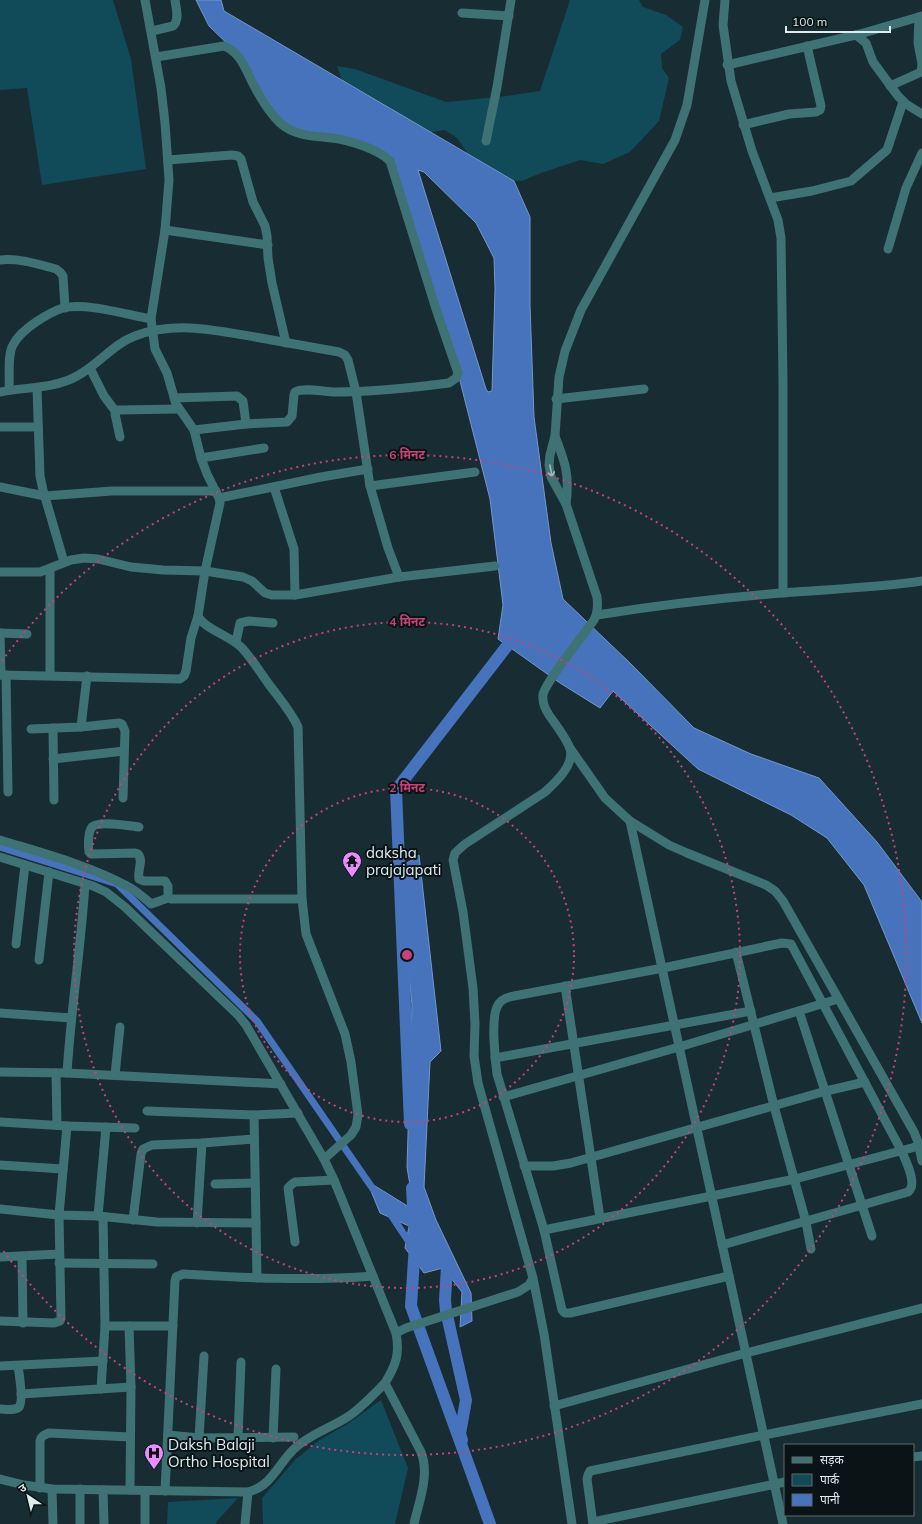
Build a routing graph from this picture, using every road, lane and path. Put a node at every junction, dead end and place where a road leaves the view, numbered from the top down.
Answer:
1 (145, 0) edge
2 (175, 0) edge
3 (511, 0) edge
4 (705, 0) edge
5 (725, 0) edge
6 (462, 13) dead end
7 (509, 16) junction
8 (921, 16) edge
9 (152, 31) junction
10 (856, 34) junction
11 (807, 46) junction
12 (156, 57) junction
13 (727, 65) junction
14 (890, 86) junction
15 (903, 102) junction
16 (922, 114) edge
17 (743, 125) junction
18 (486, 141) dead end
19 (922, 153) edge
20 (168, 160) junction
21 (770, 198) junction
22 (165, 230) junction
23 (268, 245) junction
24 (888, 249) dead end
25 (0, 260) edge
26 (65, 308) junction
27 (151, 319) junction
28 (152, 332) junction
29 (286, 343) junction
30 (90, 368) junction
31 (37, 388) junction
32 (644, 389) dead end
33 (5, 391) edge
34 (356, 392) junction
35 (174, 398) junction
36 (556, 399) junction
37 (179, 408) junction
38 (116, 412) junction
39 (246, 424) junction
40 (0, 427) edge
41 (38, 427) junction
42 (194, 430) junction
43 (555, 436) junction
44 (120, 437) dead end
45 (264, 448) dead end
46 (201, 458) junction
47 (368, 470) junction
48 (475, 472) dead end
49 (370, 486) junction
50 (0, 487) edge
51 (274, 487) junction
52 (218, 494) junction
53 (45, 496) junction
54 (566, 504) junction
55 (64, 562) junction
56 (495, 566) dead end
57 (50, 569) junction
58 (205, 571) junction
59 (0, 572) edge
60 (399, 577) junction
61 (922, 581) edge
62 (783, 593) junction
63 (295, 594) junction
64 (198, 616) junction
65 (596, 617) junction
66 (273, 623) dead end
67 (0, 633) edge
68 (27, 634) dead end
69 (236, 642) junction
70 (2, 675) edge
71 (50, 675) junction
72 (87, 676) junction
73 (3, 722) edge
74 (81, 727) junction
75 (53, 728) junction
76 (31, 729) dead end
77 (570, 747) junction
78 (124, 751) junction
79 (53, 759) junction
80 (4, 765) edge
81 (8, 792) dead end
82 (123, 798) dead end
83 (54, 800) dead end
84 (630, 821) junction
85 (139, 827) dead end
86 (0, 840) edge
87 (0, 857) edge
88 (25, 865) junction
89 (49, 872) junction
90 (85, 884) junction
91 (168, 898) junction
92 (302, 899) junction
93 (16, 944) dead end
94 (736, 952) junction
95 (39, 960) dead end
96 (663, 968) junction
97 (565, 986) junction
98 (838, 999) junction
99 (824, 1003) junction
100 (751, 1011) junction
101 (799, 1011) junction
102 (0, 1013) edge
103 (71, 1018) junction
104 (755, 1024) junction
105 (675, 1026) junction
106 (120, 1028) dead end
107 (574, 1044) junction
108 (679, 1047) junction
109 (495, 1058) junction
110 (0, 1072) edge
111 (56, 1073) junction
112 (66, 1073) junction
113 (115, 1075) junction
114 (578, 1075) junction
115 (865, 1082) junction
116 (281, 1084) junction
117 (826, 1091) junction
118 (503, 1097) junction
119 (774, 1106) junction
120 (147, 1111) dead end
121 (298, 1113) junction
122 (254, 1115) junction
123 (0, 1122) edge
124 (57, 1125) junction
125 (67, 1126) junction
126 (106, 1127) junction
127 (135, 1128) dead end
128 (696, 1128) junction
129 (254, 1139) junction
130 (202, 1143) junction
131 (919, 1146) junction
132 (902, 1152) junction
133 (327, 1156) junction
134 (590, 1158) junction
135 (922, 1161) edge
136 (0, 1165) edge
137 (850, 1165) junction
138 (524, 1166) junction
139 (63, 1169) junction
140 (795, 1179) junction
141 (334, 1180) junction
142 (254, 1183) junction
143 (215, 1184) dead end
144 (710, 1195) junction
145 (862, 1205) junction
146 (0, 1209) edge
147 (59, 1215) junction
148 (101, 1217) junction
149 (600, 1218) junction
150 (133, 1220) junction
151 (806, 1222) junction
152 (197, 1223) junction
153 (256, 1224) junction
154 (544, 1230) junction
155 (872, 1236) dead end
156 (295, 1242) dead end
157 (722, 1245) junction
158 (811, 1249) dead end
159 (0, 1257) edge
160 (22, 1257) junction
161 (59, 1259) junction
162 (104, 1264) junction
163 (153, 1264) dead end
164 (373, 1276) junction
165 (729, 1276) junction
166 (257, 1278) junction
167 (533, 1278) junction
168 (922, 1308) edge
169 (0, 1321) edge
170 (23, 1323) junction
171 (105, 1326) junction
172 (129, 1326) junction
173 (173, 1326) junction
174 (396, 1333) junction
175 (746, 1353) junction
176 (204, 1356) dead end
177 (103, 1361) junction
178 (241, 1362) dead end
179 (0, 1366) edge
180 (18, 1366) junction
181 (276, 1369) dead end
182 (385, 1382) junction
183 (131, 1387) junction
184 (101, 1389) junction
185 (21, 1394) junction
186 (922, 1404) edge
187 (554, 1406) junction
188 (0, 1409) edge
189 (168, 1435) junction
190 (764, 1435) junction
191 (130, 1437) junction
192 (238, 1437) junction
193 (294, 1437) dead end
194 (199, 1438) junction
195 (273, 1438) junction
196 (0, 1478) edge
197 (784, 1482) edge
198 (774, 1484) junction
199 (40, 1488) junction
200 (52, 1489) junction
201 (80, 1489) junction
202 (103, 1490) junction
203 (130, 1490) junction
204 (145, 1491) junction
205 (165, 1491) junction
206 (248, 1492) junction
207 (593, 1523) edge
208 (53, 1524) edge
209 (80, 1524) edge
210 (104, 1524) edge
211 (145, 1524) edge
212 (245, 1524) edge
213 (414, 1524) edge
214 (572, 1524) edge
215 (783, 1524) edge

1 - 9 street
2 - 9 street
3 - 7 street
4 - 36 street
5 - 13 street
6 - 7 street
7 - 18 street
8 - 10 street
8 - 14 street
9 - 12 street
10 - 11 street
10 - 14 street
11 - 13 street
11 - 17 street
12 - 20 street
12 - 34 street
13 - 17 street
14 - 15 street
15 - 16 street
15 - 21 street
17 - 21 street
19 - 24 street
20 - 22 street
20 - 23 street
21 - 62 street
22 - 23 street
22 - 27 street
23 - 29 street
25 - 26 street
26 - 27 street
26 - 33 street
27 - 28 street
28 - 29 street
28 - 30 street
28 - 35 street
29 - 34 street
30 - 31 street
30 - 38 street
31 - 33 street
31 - 41 street
32 - 36 street
34 - 39 street
34 - 47 street
35 - 37 street
35 - 39 street
36 - 43 street
37 - 38 street
37 - 42 street
38 - 44 street
39 - 42 street
40 - 41 street
41 - 53 street
42 - 46 street
43 - 54 street
43 -> 54 street
45 - 46 street
46 - 52 street
47 - 49 street
47 - 51 street
48 - 49 street
49 - 60 street
50 - 53 street
51 - 52 street
51 - 63 street
52 - 53 street
52 - 58 street
53 - 55 street
54 - 65 street
55 - 57 street
55 - 58 street
56 - 60 street
57 - 59 street
57 - 71 street
58 - 63 street
58 - 64 street
60 - 63 street
61 - 62 street
62 - 65 street
64 - 69 street
64 - 72 street
65 - 77 street
66 - 69 street
67 - 68 street
67 - 70 street
69 - 92 street
70 - 71 street
70 - 73 street
71 - 72 street
72 - 74 street
73 - 80 street
74 - 75 street
74 - 78 street
75 - 76 street
75 - 79 street
77 - 84 street
77 - 167 street
78 - 79 street
78 - 82 street
79 - 83 street
80 - 81 street
84 - 96 street
84 - 98 street
85 - 91 street
86 - 91 street
87 - 88 street
88 - 89 street
88 - 93 street
89 - 90 street
89 - 95 street
90 - 103 street
90 - 116 street
91 - 92 street
92 - 133 street
94 - 96 street
94 - 99 street
94 - 100 street
96 - 97 street
96 - 105 street
97 - 107 street
97 - 109 street
98 - 99 street
98 - 131 street
99 - 101 street
99 - 115 street
100 - 104 street
100 - 105 street
101 - 104 street
101 - 117 street
102 - 103 street
103 - 112 street
104 - 108 street
104 - 119 street
105 - 107 street
105 - 108 street
106 - 113 street
107 - 109 street
107 - 114 street
108 - 114 street
108 - 128 street
109 - 118 street
110 - 111 street
111 - 112 street
111 - 124 street
112 - 113 street
113 - 116 street
114 - 118 street
114 - 134 street
115 - 117 street
115 - 132 street
116 - 121 street
117 - 119 street
117 - 137 street
118 - 138 street
119 - 128 street
119 - 140 street
120 - 122 street
121 - 122 street
121 - 133 street
122 - 129 street
123 - 124 street
124 - 125 street
125 - 126 street
125 - 139 street
126 - 127 street
126 - 148 street
128 - 134 street
128 - 144 street
129 - 130 street
129 - 142 street
130 - 150 street
130 - 152 street
131 - 132 street
131 - 135 street
132 - 137 street
132 - 145 street
133 - 141 street
134 - 138 street
134 - 149 street
136 - 139 street
137 - 140 street
137 - 145 street
138 - 154 street
139 - 147 street
140 - 144 street
140 - 151 street
141 - 156 street
141 - 164 street
142 - 143 street
142 - 153 street
144 - 149 street
144 - 157 street
145 - 151 street
145 - 155 street
146 - 147 street
147 - 148 street
147 - 161 street
148 - 150 street
148 - 162 street
149 - 154 street
150 - 152 street
151 - 157 street
151 - 158 street
152 - 153 street
153 - 166 street
154 - 165 street
157 - 165 street
159 - 160 street
160 - 161 street
160 - 170 street
161 - 162 street
161 - 170 street
162 - 163 street
162 - 171 street
164 - 166 street
164 - 174 street
165 - 175 street
166 - 173 street
167 - 174 street
167 - 187 street
168 - 175 street
169 - 170 street
171 - 172 street
171 - 177 street
172 - 173 street
172 - 183 street
173 - 189 street
174 - 182 street
175 - 187 street
175 - 190 street
176 - 194 street
177 - 180 street
177 - 184 street
178 - 192 street
179 - 180 street
180 - 185 street
181 - 195 street
182 - 206 street
182 - 213 street
183 - 184 street
183 - 191 street
184 - 185 street
185 - 188 street
186 - 190 street
187 - 214 street
189 - 194 street
189 - 205 street
190 - 198 street
190 - 207 street
191 - 199 street
191 - 203 street
192 - 194 street
192 - 195 street
193 - 195 street
196 - 199 street
197 - 198 street
198 - 207 street
198 - 215 street
199 - 200 street
200 - 201 street
200 - 208 street
201 - 202 street
201 - 209 street
202 - 203 street
202 - 210 street
203 - 204 street
204 - 205 street
204 - 211 street
205 - 206 street
206 - 212 street

